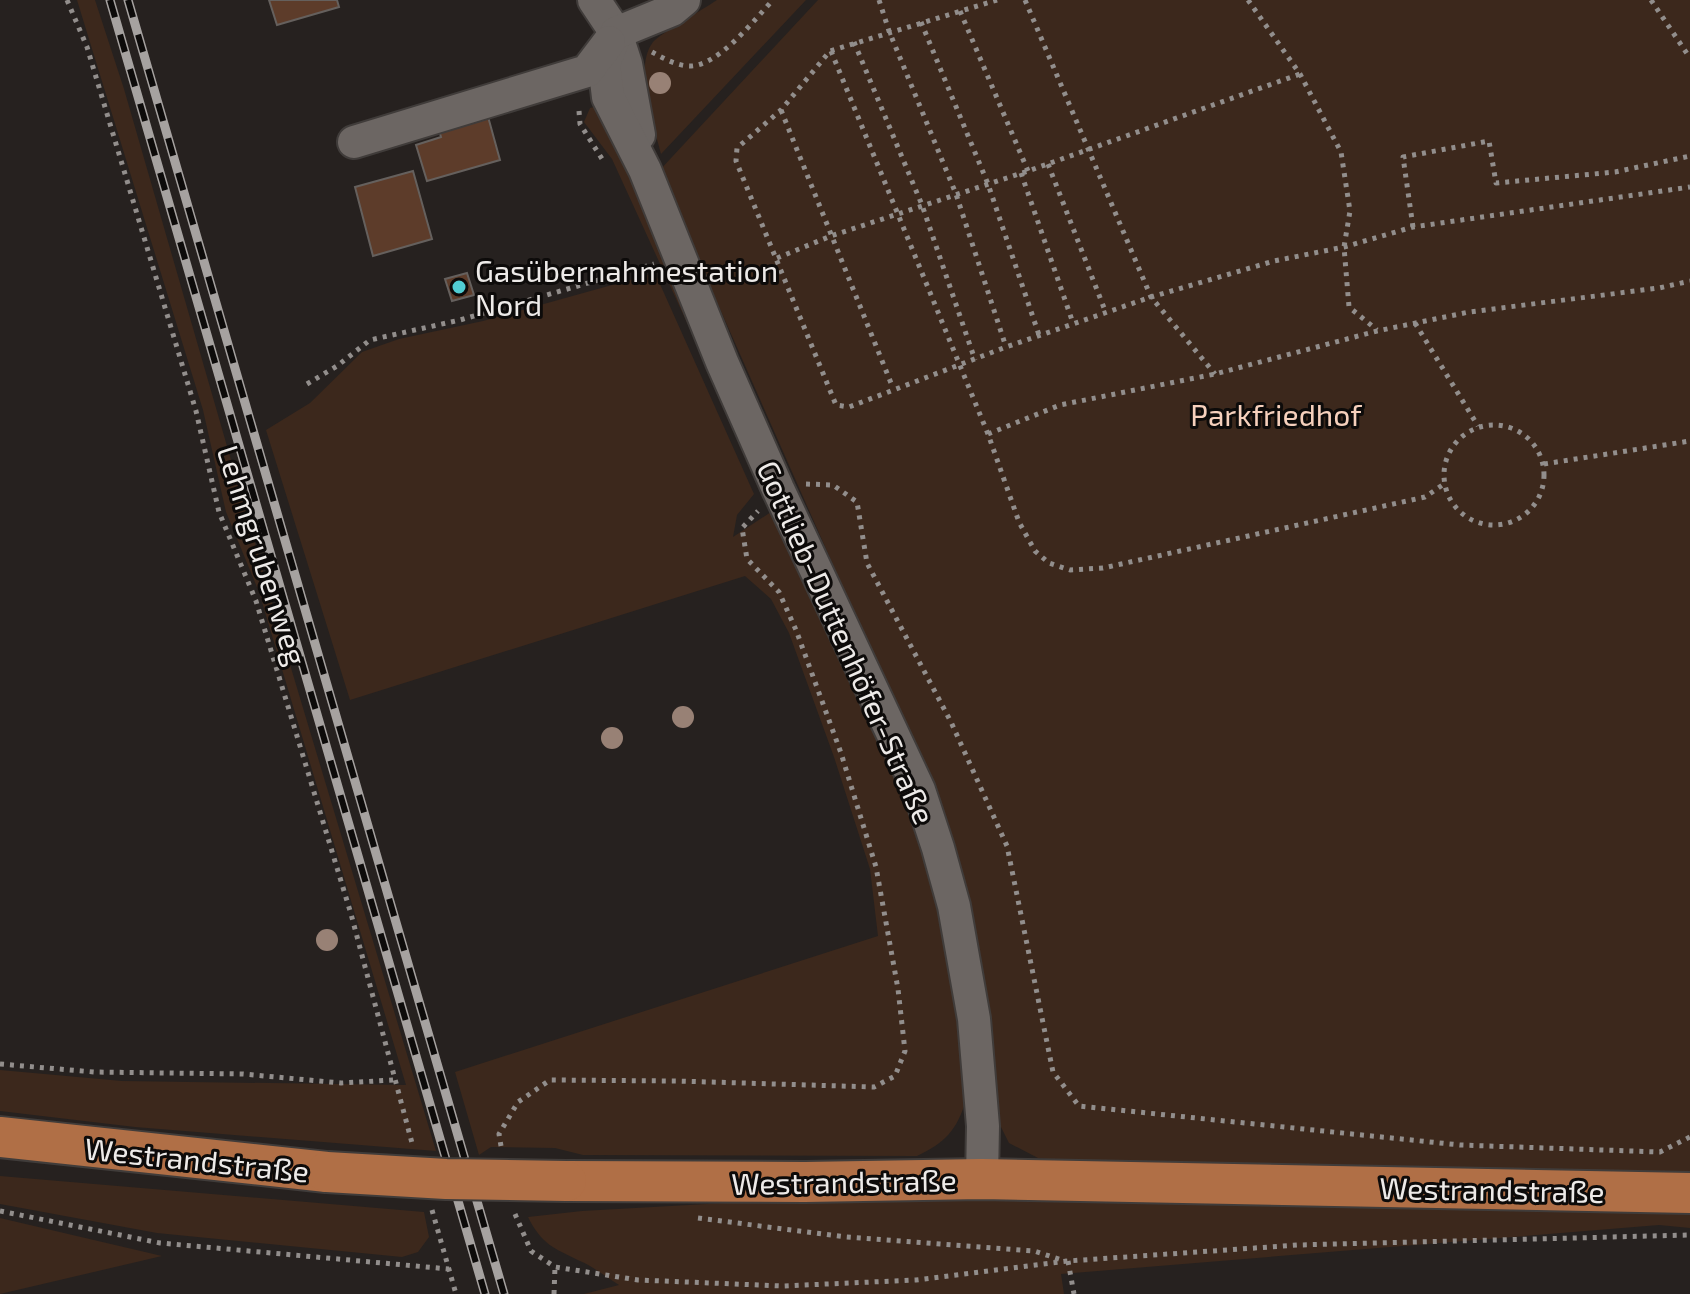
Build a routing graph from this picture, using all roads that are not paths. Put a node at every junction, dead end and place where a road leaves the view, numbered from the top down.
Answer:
1 (594, 0) edge
2 (684, 0) edge
3 (616, 33) junction
4 (354, 142) dead end
5 (0, 1137) edge
6 (982, 1179) junction
7 (1690, 1193) edge

1 - 3 street
2 - 3 street
3 - 4 street
3 - 6 street, Gottlieb-Duttenhöfer-Straße
5 - 6 main road, Westrandstraße, bridge
6 - 7 main road, Westrandstraße

